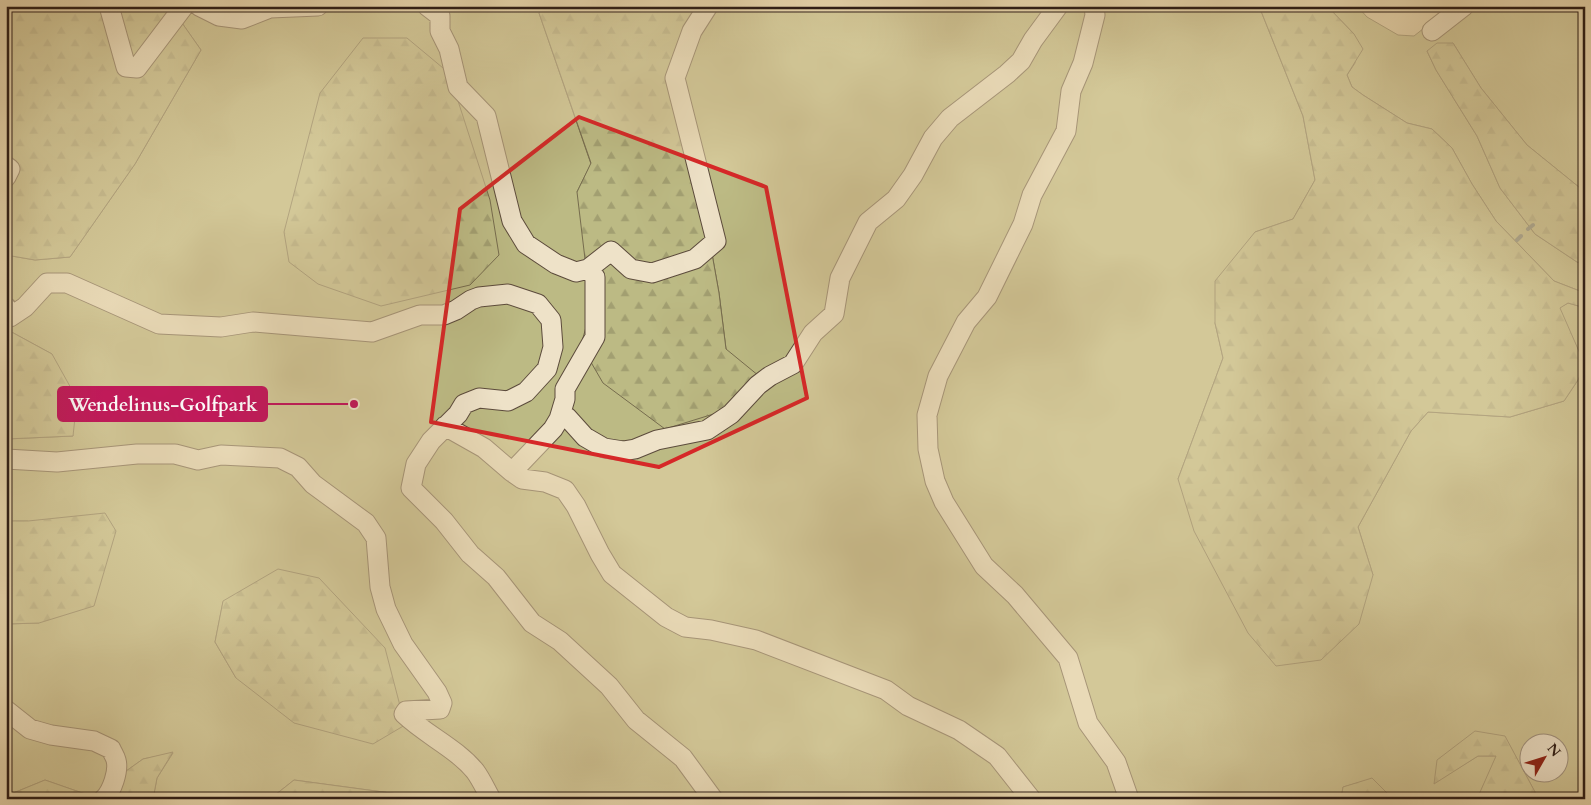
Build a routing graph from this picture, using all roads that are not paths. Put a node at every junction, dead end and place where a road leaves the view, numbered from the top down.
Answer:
1 (109, 6) edge
2 (184, 6) edge
3 (200, 6) edge
4 (318, 6) edge
5 (708, 6) edge
6 (1058, 6) edge
7 (1094, 6) edge
8 (1464, 6) edge
9 (437, 10) edge
10 (1432, 31) dead end
11 (6, 166) edge
12 (6, 177) edge
13 (588, 269) junction
14 (6, 307) edge
15 (559, 419) junction
16 (445, 426) junction
17 (6, 459) edge
18 (512, 472) junction
19 (6, 710) edge
20 (104, 799) edge
21 (491, 799) edge
22 (713, 799) edge
23 (1031, 799) edge
24 (1129, 799) edge

1 - 2 lane
3 - 4 lane
5 - 13 lane
6 - 15 lane
7 - 24 lane
8 - 10 lane
9 - 13 lane
11 - 12 lane
13 - 15 lane
14 - 16 lane
15 - 18 lane
16 - 18 lane
16 - 22 lane
17 - 21 lane
18 - 23 lane
19 - 20 lane

